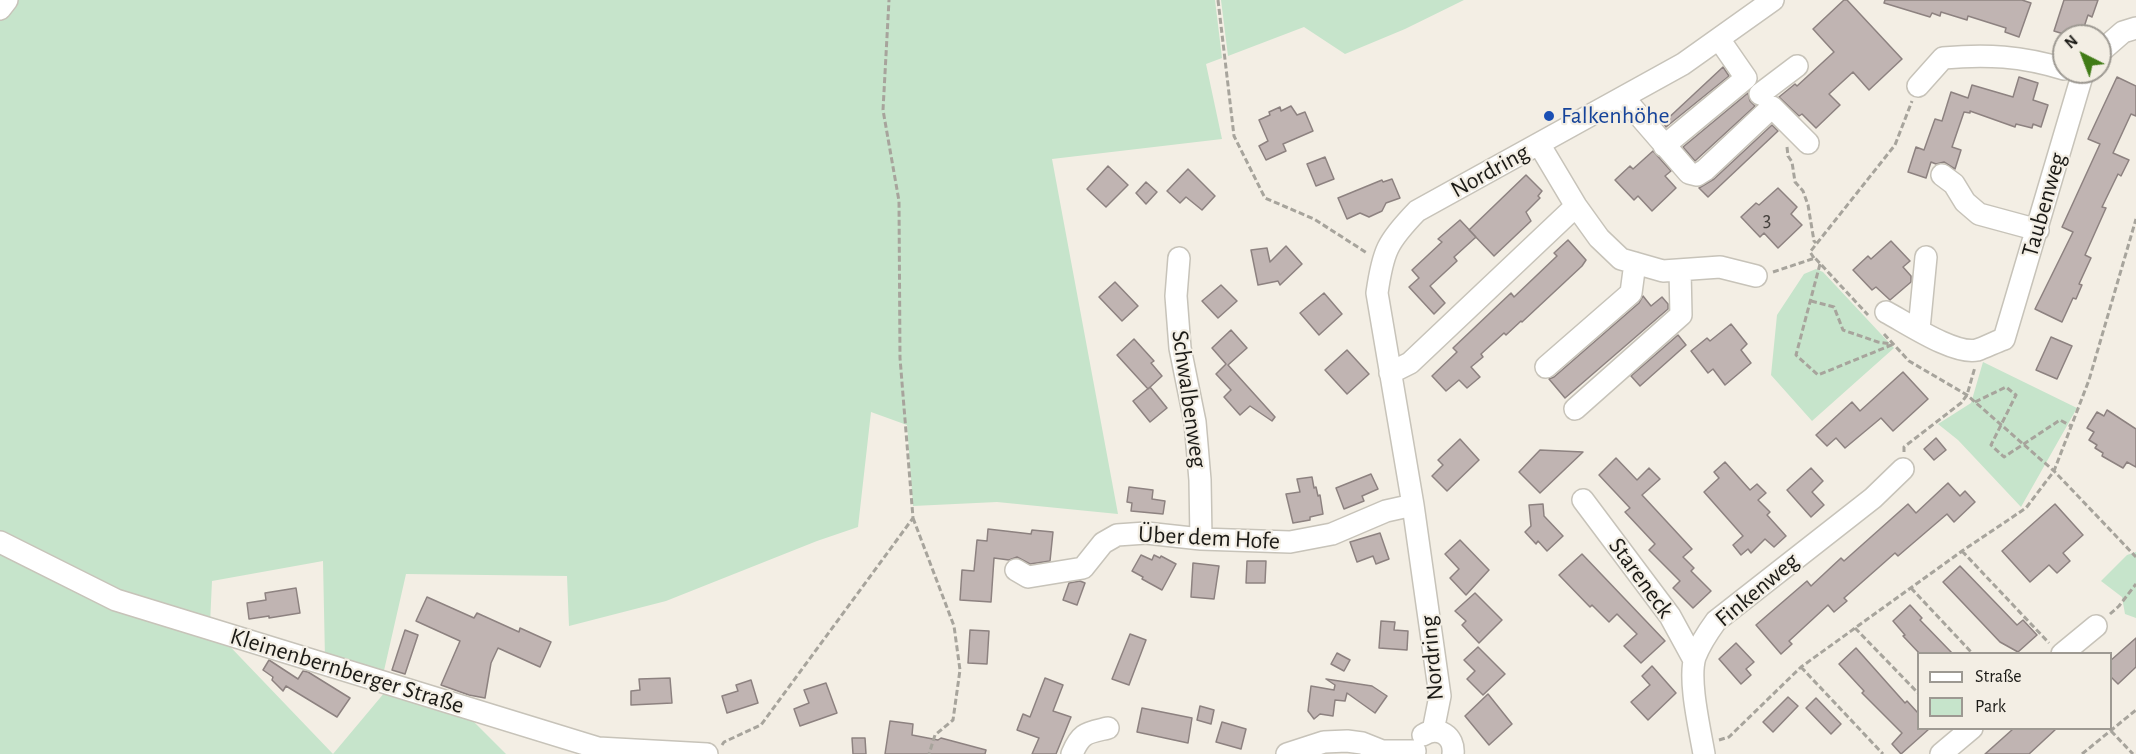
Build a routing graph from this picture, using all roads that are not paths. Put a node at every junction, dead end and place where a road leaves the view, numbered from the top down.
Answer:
1 (7, 0) edge
2 (1773, 0) edge
3 (0, 9) edge
4 (2136, 28) edge
5 (1719, 39) junction
6 (2112, 42) edge
7 (1797, 66) dead end
8 (2052, 66) edge
9 (1746, 78) junction
10 (2073, 84) edge
11 (1918, 86) road end
12 (1623, 97) junction
13 (1772, 107) junction
14 (1808, 142) dead end
15 (1539, 144) junction
16 (1664, 146) junction
17 (1942, 175) dead end
18 (1576, 206) junction
19 (2038, 230) junction
20 (1926, 257) dead end
21 (1179, 258) dead end
22 (1635, 263) junction
23 (1680, 270) junction
24 (1756, 276) road end
25 (1879, 320) road end
26 (1918, 329) junction
27 (1546, 367) dead end
28 (1390, 373) junction
29 (1575, 409) dead end
30 (1903, 469) road end
31 (1583, 500) dead end
32 (1413, 505) junction
33 (1201, 539) junction
34 (0, 542) edge
35 (1016, 570) dead end
36 (2096, 626) road end
37 (2057, 649) edge
38 (1694, 660) junction
39 (1108, 728) dead end
40 (1433, 730) junction
41 (1971, 730) edge
42 (1704, 750) edge
43 (713, 751) edge
44 (1416, 752) edge
45 (1072, 754) edge
46 (1287, 754) edge
47 (1453, 754) edge
48 (1941, 754) edge

1 - 3 street
2 - 5 street, Nordring
4 - 6 street
5 - 9 street
5 - 12 street, Nordring
7 - 13 street
8 - 11 street
9 - 13 street
9 - 16 street
10 - 19 street, Taubenweg
12 - 15 street, Nordring
12 - 16 street
13 - 14 street
13 - 16 street
15 - 18 street
15 - 28 street, Nordring
17 - 19 street
18 - 22 street
18 - 28 street
19 - 26 street, Taubenweg
20 - 26 street
21 - 33 street, Schwalbenweg
22 - 23 street
22 - 27 street
23 - 24 street
23 - 29 street
25 - 26 street
28 - 32 street, Nordring
30 - 38 street, Finkenweg
31 - 38 street, Stareneck
32 - 33 street, Über dem Hofe
32 - 40 street, Nordring
33 - 35 street, Über dem Hofe
34 - 43 street, Kleinenbernberger Straße
36 - 37 street
38 - 42 street, Finkenweg
39 - 45 street
40 - 44 street, Nordring
40 - 47 street, Nordring
41 - 48 street
44 - 46 street

